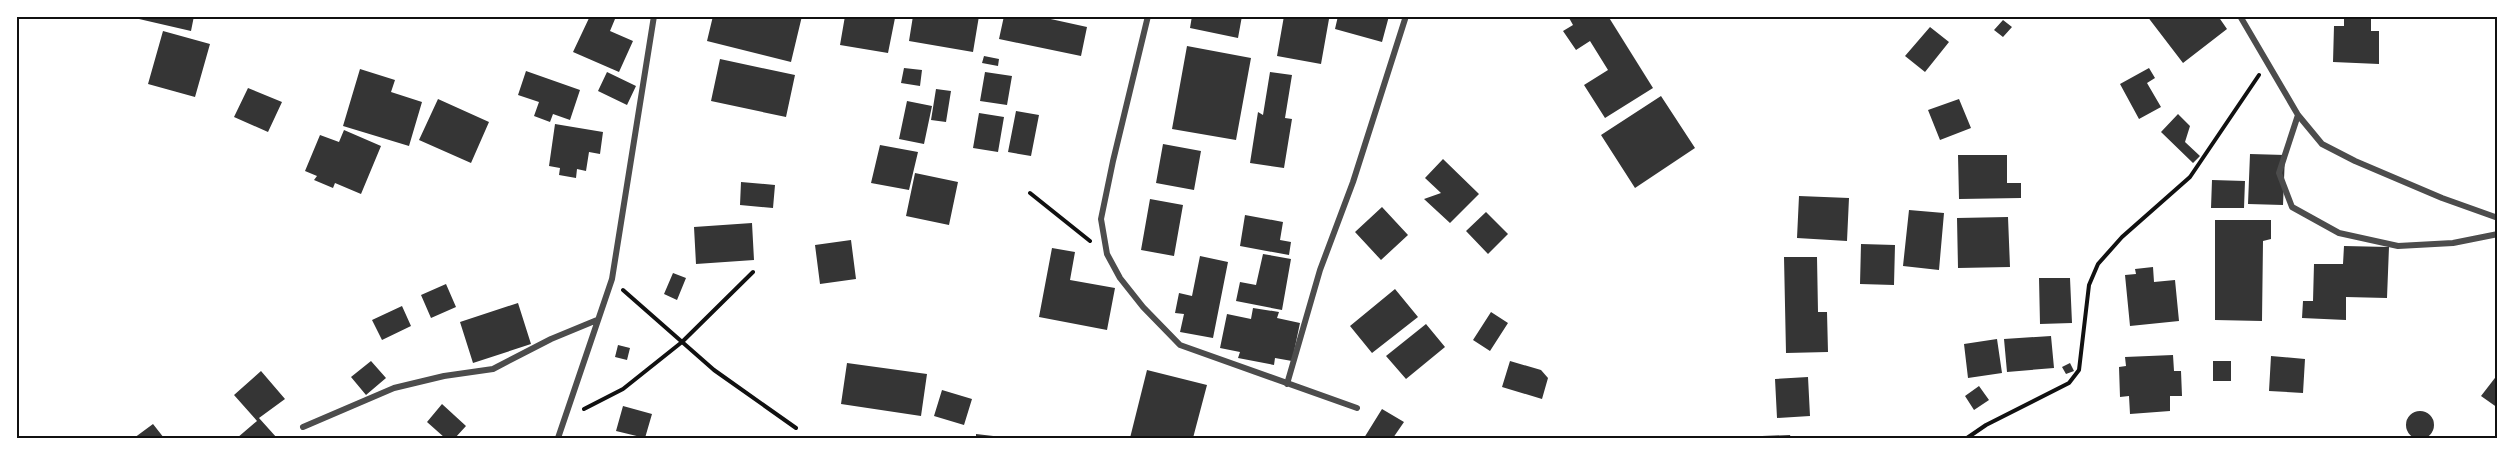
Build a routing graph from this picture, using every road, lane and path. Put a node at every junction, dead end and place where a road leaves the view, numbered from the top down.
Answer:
1 (654, 16) edge
2 (1148, 16) edge
3 (1406, 16) edge
4 (2240, 16) edge
5 (2268, 62) junction
6 (2298, 115) junction
7 (1030, 193) dead end
8 (2498, 218) edge
9 (2498, 234) edge
10 (1107, 254) junction
11 (753, 272) dead end
12 (612, 279) junction
13 (597, 320) junction
14 (682, 342) junction
15 (1287, 384) junction
16 (1357, 408) dead end
17 (565, 420) junction
18 (303, 427) dead end
19 (796, 429) dead end
20 (558, 438) edge
21 (1967, 438) edge

1 - 12 street
2 - 10 street
3 - 15 street
4 - 5 street
5 - 6 street
5 - 21 path
6 - 8 street
6 - 9 street
7 - 10 path
10 - 15 street
11 - 14 path
12 - 13 street
12 - 14 path
13 - 17 street
13 - 18 street
14 - 17 path
14 - 19 path
15 - 16 street
17 - 20 street

